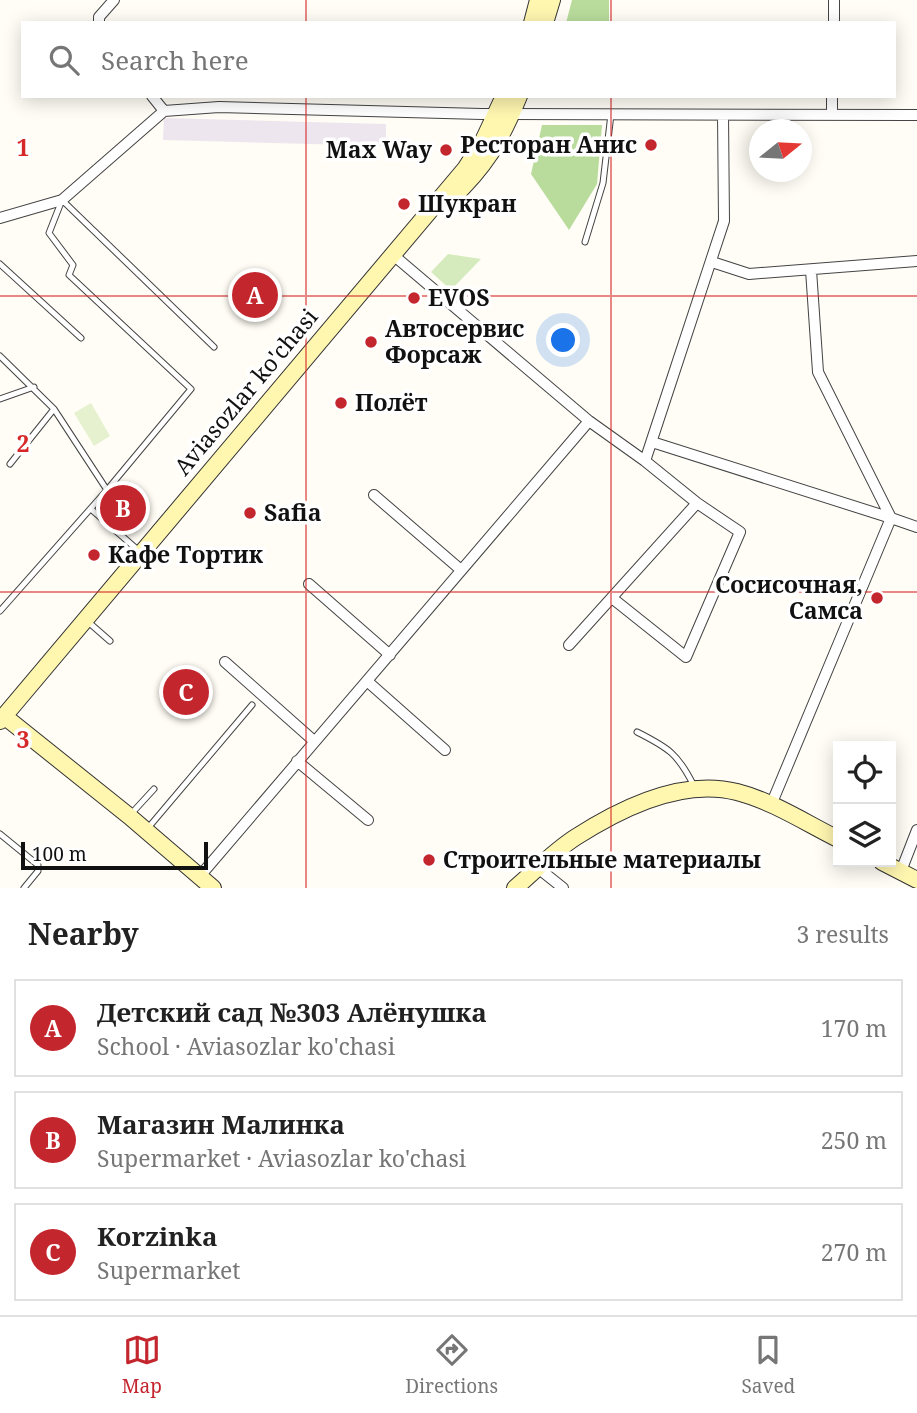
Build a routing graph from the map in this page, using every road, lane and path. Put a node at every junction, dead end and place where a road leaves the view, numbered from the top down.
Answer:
1 (114, 0) edge
2 (538, 0) edge
3 (552, 0) edge
4 (834, 0) edge
5 (99, 21) edge
6 (533, 21) edge
7 (546, 21) edge
8 (834, 21) edge
9 (154, 98) edge
10 (504, 98) edge
11 (517, 98) edge
12 (832, 98) edge
13 (164, 111) junction
14 (504, 114) junction
15 (611, 114) junction
16 (723, 115) junction
17 (832, 115) junction
18 (917, 115) edge
19 (62, 200) junction
20 (0, 218) edge
21 (585, 242) dead end
22 (392, 254) junction
23 (917, 261) edge
24 (712, 262) junction
25 (0, 264) edge
26 (811, 270) junction
27 (81, 338) dead end
28 (214, 347) dead end
29 (0, 356) edge
30 (34, 387) junction
31 (0, 399) edge
32 (54, 409) junction
33 (589, 421) junction
34 (652, 442) junction
35 (645, 461) junction
36 (10, 464) dead end
37 (107, 490) junction
38 (374, 495) dead end
39 (697, 503) junction
40 (91, 509) junction
41 (891, 517) junction
42 (917, 527) edge
43 (141, 553) junction
44 (461, 570) junction
45 (309, 584) dead end
46 (612, 598) junction
47 (0, 611) edge
48 (85, 619) junction
49 (110, 641) dead end
50 (569, 645) dead end
51 (390, 655) junction
52 (225, 662) dead end
53 (367, 681) junction
54 (252, 705) dead end
55 (1, 716) edge
56 (637, 732) dead end
57 (314, 741) junction
58 (445, 750) dead end
59 (297, 761) junction
60 (153, 789) dead end
61 (696, 789) junction
62 (771, 805) junction
63 (129, 816) junction
64 (368, 820) dead end
65 (145, 830) junction
66 (917, 830) edge
67 (0, 834) edge
68 (833, 836) edge
69 (893, 867) edge
70 (538, 868) junction
71 (901, 871) junction
72 (200, 876) junction
73 (916, 884) edge
74 (24, 888) edge
75 (213, 888) edge
76 (515, 888) edge
77 (563, 888) edge

1 - 5 street
2 - 6 main road
3 - 7 main road
4 - 8 street
9 - 13 street
10 - 14 main road, Aviasozlar ko'chasi
11 - 14 main road, Aviasozlar ko'chasi
12 - 17 street
13 - 14 street
13 - 19 street
14 - 15 street
14 - 22 main road, Aviasozlar ko'chasi
15 - 16 street
15 - 21 lane
16 - 17 street
16 - 24 street
17 - 18 street
19 - 20 street
19 - 28 lane
19 - 37 lane
22 - 33 street
22 - 43 main road, Aviasozlar ko'chasi
23 - 26 street
24 - 26 street
24 - 34 street
25 - 27 lane
26 - 41 street
29 - 30 lane
30 - 31 lane
30 - 32 lane
32 - 36 lane
32 - 37 lane
33 - 35 street
33 - 44 street
34 - 35 street
34 - 41 street
35 - 39 street
37 - 40 lane
38 - 44 street
39 - 46 street
39 - 46 street
40 - 43 lane
40 - 47 lane
41 - 42 street
41 - 62 street
43 - 48 main road, Aviasozlar ko'chasi
44 - 51 street
45 - 51 street
46 - 50 street
48 - 49 lane
48 - 55 main road, Aviasozlar ko'chasi
51 - 53 street
52 - 57 street
53 - 57 street
53 - 58 street
54 - 65 lane
55 - 63 main road
56 - 61 lane
57 - 59 street
59 - 64 street
59 - 72 street
60 - 63 lane
61 - 62 main road
61 - 70 main road
62 - 68 main road
63 - 65 main road
65 - 72 main road
66 - 71 street
67 - 74 lane
69 - 71 main road
70 - 76 main road
70 - 77 street
71 - 73 main road
72 - 75 main road

